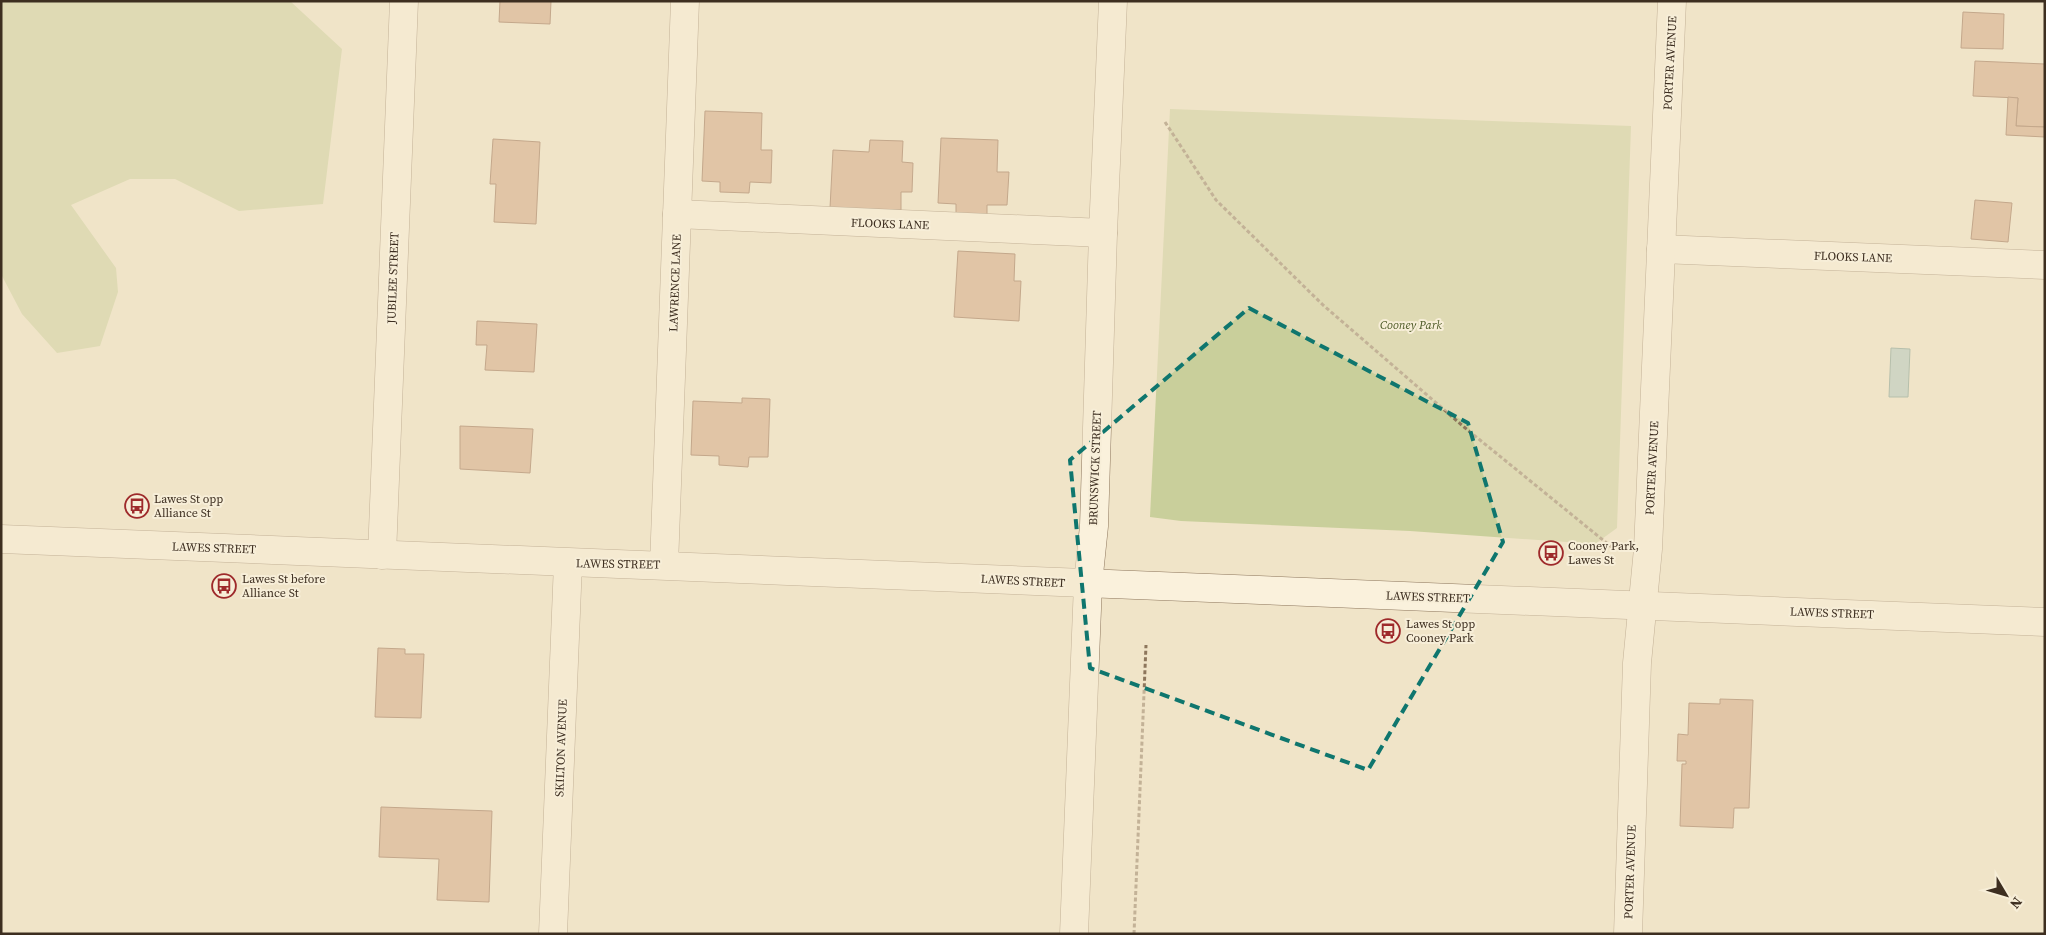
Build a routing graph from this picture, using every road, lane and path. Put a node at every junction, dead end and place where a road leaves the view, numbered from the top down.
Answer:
1 (404, 1) edge
2 (685, 1) edge
3 (1113, 1) edge
4 (1672, 1) edge
5 (1165, 122) dead end
6 (677, 214) junction
7 (1103, 233) junction
8 (1661, 249) junction
9 (2045, 265) edge
10 (1, 539) edge
11 (1614, 548) dead end
12 (382, 555) junction
13 (568, 563) junction
14 (664, 565) junction
15 (1088, 584) junction
16 (1643, 605) junction
17 (2045, 622) edge
18 (1146, 645) dead end
19 (553, 934) edge
20 (1074, 934) edge
21 (1134, 934) edge
22 (1628, 934) edge

1 - 12 street, JUBILEE STREET
2 - 6 street, LAWRENCE LANE
3 - 7 street, BRUNSWICK STREET
4 - 8 street, PORTER AVENUE
5 - 11 path
6 - 7 street, FLOOKS LANE
6 - 14 street, LAWRENCE LANE
7 - 15 street, BRUNSWICK STREET
8 - 9 street, FLOOKS LANE
8 - 16 street, PORTER AVENUE
10 - 12 street, LAWES STREET
12 - 13 street, LAWES STREET
13 - 14 street, LAWES STREET
13 - 19 street, SKILTON AVENUE
14 - 15 street, LAWES STREET
15 - 16 street, LAWES STREET
15 - 20 street, BRUNSWICK STREET
16 - 17 street, LAWES STREET
16 - 22 street, PORTER AVENUE
18 - 21 path

